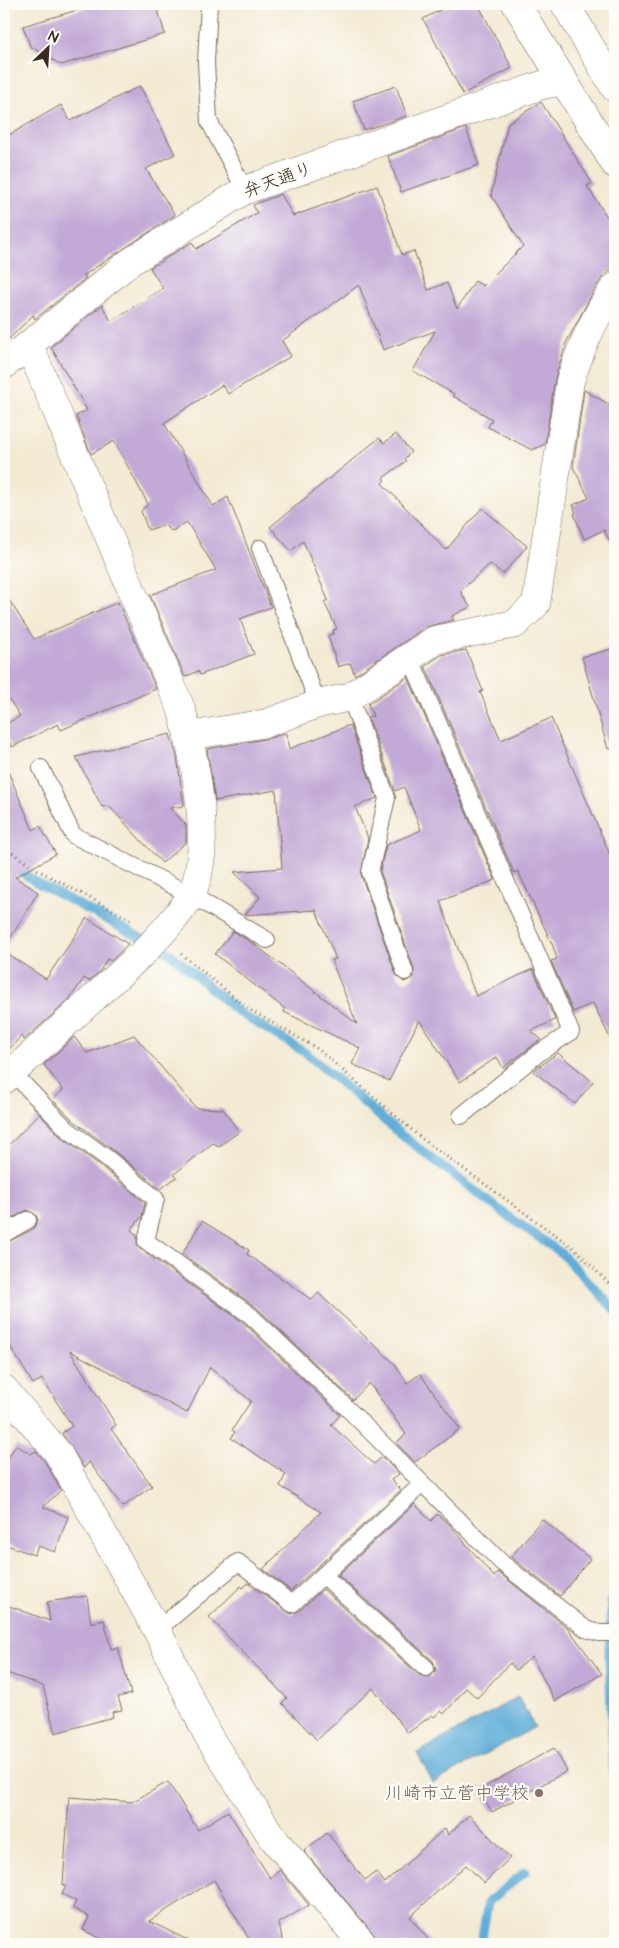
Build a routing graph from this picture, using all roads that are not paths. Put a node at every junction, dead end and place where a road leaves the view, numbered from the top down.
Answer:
1 (210, 4) edge
2 (516, 4) edge
3 (565, 4) edge
4 (564, 81) junction
5 (614, 82) edge
6 (615, 164) edge
7 (245, 190) junction
8 (615, 287) edge
9 (29, 346) junction
10 (4, 365) edge
11 (260, 548) dead end
12 (410, 657) junction
13 (350, 697) junction
14 (318, 704) junction
15 (188, 736) junction
16 (41, 768) dead end
17 (191, 895) junction
18 (267, 940) dead end
19 (405, 972) dead end
20 (7, 1072) edge
21 (461, 1116) dead end
22 (28, 1220) dead end
23 (4, 1234) edge
24 (5, 1396) edge
25 (422, 1484) junction
26 (324, 1576) junction
27 (157, 1630) junction
28 (607, 1633) edge
29 (426, 1668) dead end
30 (359, 1944) edge

1 - 7 lane
2 - 4 street
3 - 5 street
4 - 6 street
4 - 7 street, 弁天通り
7 - 9 street, 弁天通り
8 - 12 street
9 - 10 street, 弁天通り
9 - 15 street
11 - 14 lane
12 - 13 street
12 - 21 lane
13 - 14 street
13 - 19 lane
14 - 15 street
15 - 17 street
16 - 17 lane
17 - 18 lane
17 - 20 street
20 - 25 lane
22 - 23 lane
24 - 27 street
25 - 26 lane
25 - 28 lane
26 - 27 lane
26 - 29 lane
27 - 30 street

